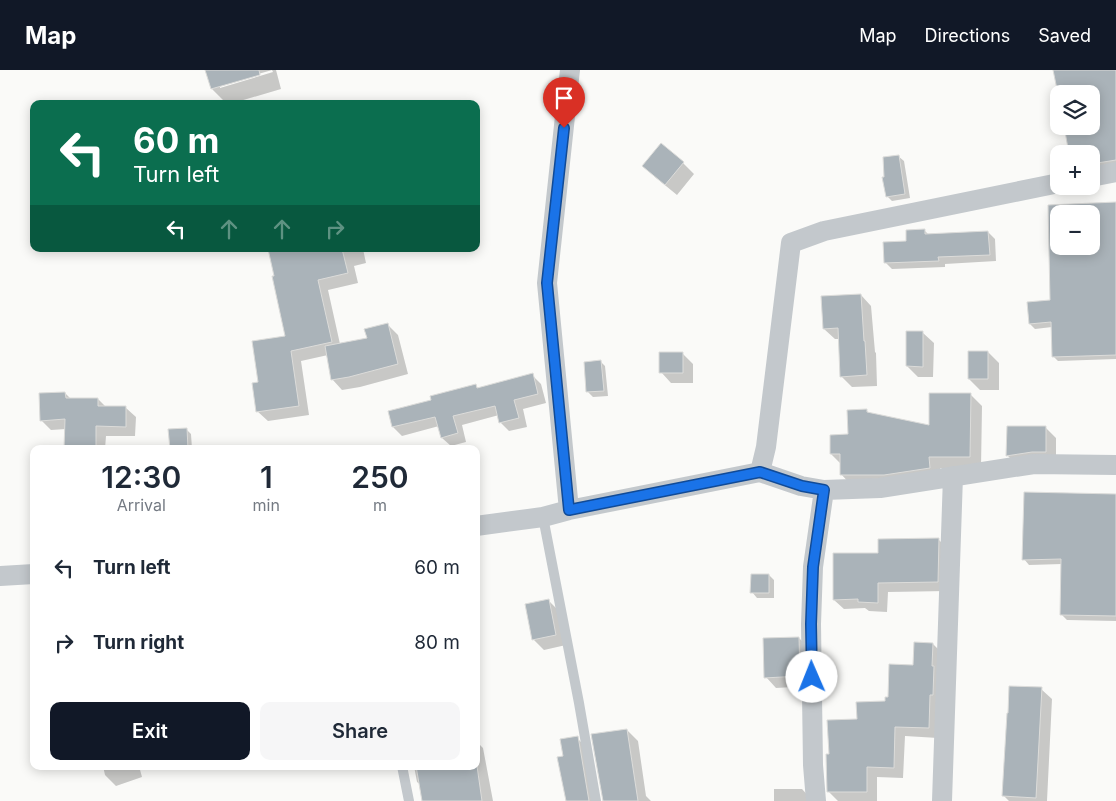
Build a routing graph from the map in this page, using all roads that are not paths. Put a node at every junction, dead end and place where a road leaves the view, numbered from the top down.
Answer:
1 (570, 70) edge
2 (1116, 172) edge
3 (1100, 175) edge
4 (1050, 185) edge
5 (1116, 465) edge
6 (760, 472) junction
7 (953, 476) junction
8 (824, 490) junction
9 (569, 510) junction
10 (543, 517) junction
11 (480, 525) edge
12 (30, 574) edge
13 (0, 576) edge
14 (403, 770) edge
15 (410, 801) edge
16 (596, 801) edge
17 (816, 801) edge
18 (942, 801) edge

1 - 9 street
2 - 3 street
4 - 6 street
5 - 7 street
6 - 8 street
6 - 9 street
7 - 8 street
7 - 18 street
8 - 17 street
9 - 10 street
10 - 11 street
10 - 16 lane
12 - 13 street
14 - 15 lane

